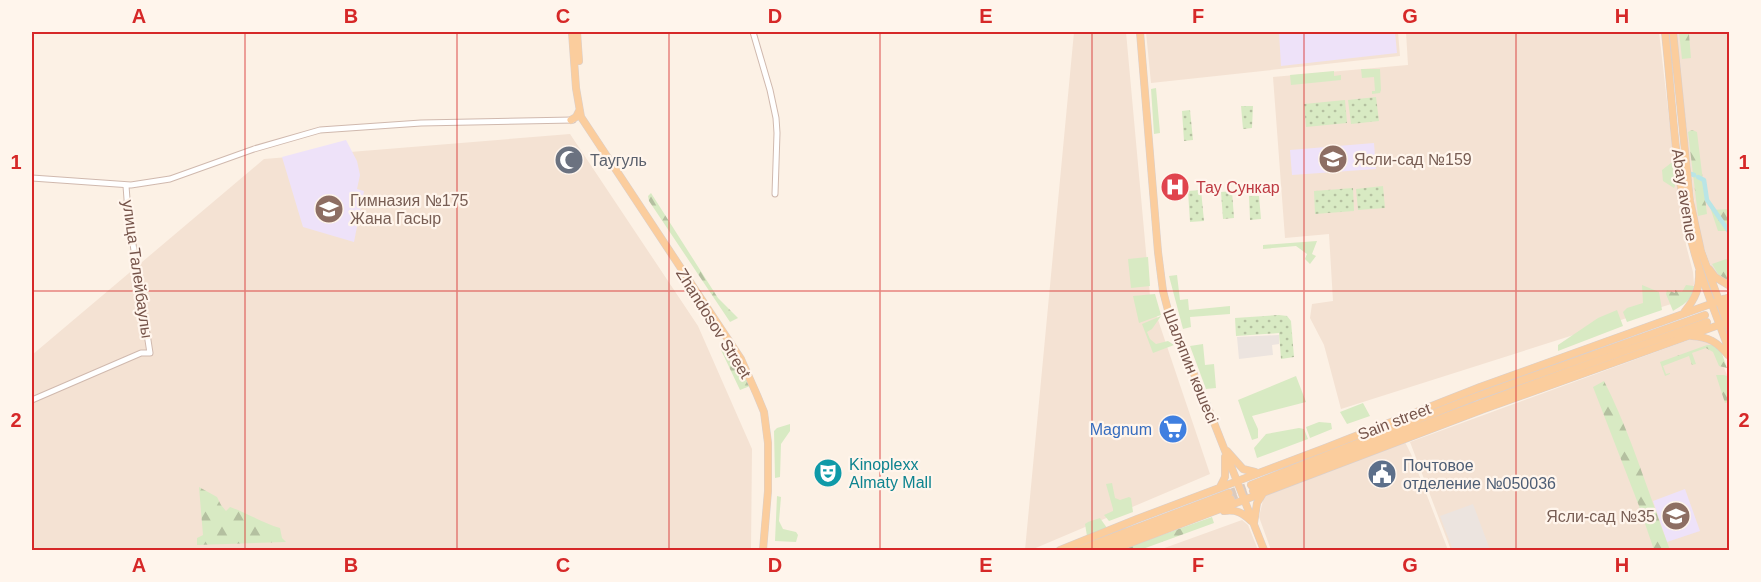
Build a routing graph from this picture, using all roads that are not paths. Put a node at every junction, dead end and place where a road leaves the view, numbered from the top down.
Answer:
1 (572, 32) edge
2 (577, 32) edge
3 (753, 32) edge
4 (1140, 32) edge
5 (1665, 32) edge
6 (1673, 32) edge
7 (579, 111) junction
8 (571, 120) junction
9 (583, 120) junction
10 (32, 178) edge
11 (126, 186) junction
12 (775, 194) dead end
13 (1701, 263) junction
14 (1730, 286) edge
15 (1718, 301) edge
16 (1683, 313) junction
17 (1719, 321) edge
18 (1730, 332) edge
19 (1689, 336) junction
20 (1730, 355) edge
21 (1522, 384) junction
22 (1477, 389) junction
23 (1457, 396) junction
24 (32, 400) edge
25 (1484, 410) junction
26 (1423, 417) junction
27 (1451, 423) junction
28 (1412, 429) junction
29 (1224, 449) junction
30 (1264, 471) junction
31 (1240, 479) junction
32 (1223, 486) junction
33 (1250, 493) junction
34 (1262, 495) junction
35 (1231, 499) junction
36 (1213, 513) junction
37 (1254, 525) junction
38 (763, 550) edge
39 (1060, 550) edge
40 (1079, 550) edge
41 (1096, 550) edge
42 (1112, 550) edge
43 (1264, 550) edge

1 - 7 main road, Zhandosov Street
2 - 9 main road, Zhandosov Street
3 - 12 street
4 - 29 main road, Шаляпин көшесі
5 - 13 main road, Abay avenue
6 - 13 main road, Abay avenue
7 - 8 main road
7 - 9 main road, Zhandosov Street
8 - 9 street
8 - 11 street
9 - 38 main road, Zhandosov Street
10 - 11 street
11 - 24 street, улица Талейбаулы
13 - 14 main road
13 - 15 main road, Abay avenue
13 - 16 main road
15 - 16 main road, Sain street
15 - 17 main road, Abay avenue
15 - 17 main road
16 - 22 main road, Sain street
17 - 18 main road, Abay avenue
17 - 19 main road, Sain street
17 - 20 main road, Abay avenue
17 - 21 main road, Sain street
19 - 20 main road
19 - 25 main road, Sain street
21 - 22 main road
21 - 25 main road
21 - 26 main road, Sain street
21 - 28 main road, Sain street
22 - 23 main road, Sain street
23 - 26 main road
23 - 30 main road, Sain street
25 - 27 main road, Sain street
26 - 33 main road, Sain street
27 - 28 main road
27 - 34 main road, Sain street
28 - 33 main road, Sain street
29 - 30 main road
29 - 31 main road, Шаляпин көшесі
29 - 32 main road
30 - 31 main road, Sain street
31 - 32 main road, Sain street
31 - 33 main road, Шаляпин көшесі
32 - 35 main road
32 - 39 main road, Sain street
33 - 34 main road, Sain street
33 - 35 main road, Sain street
33 - 37 main road, Шаляпин көшесі
34 - 37 main road
35 - 36 main road, Sain street
35 - 40 main road, Sain street
35 - 41 main road, Sain street
36 - 37 main road
36 - 42 main road, Sain street
37 - 43 main road, Шаляпин көшесі

